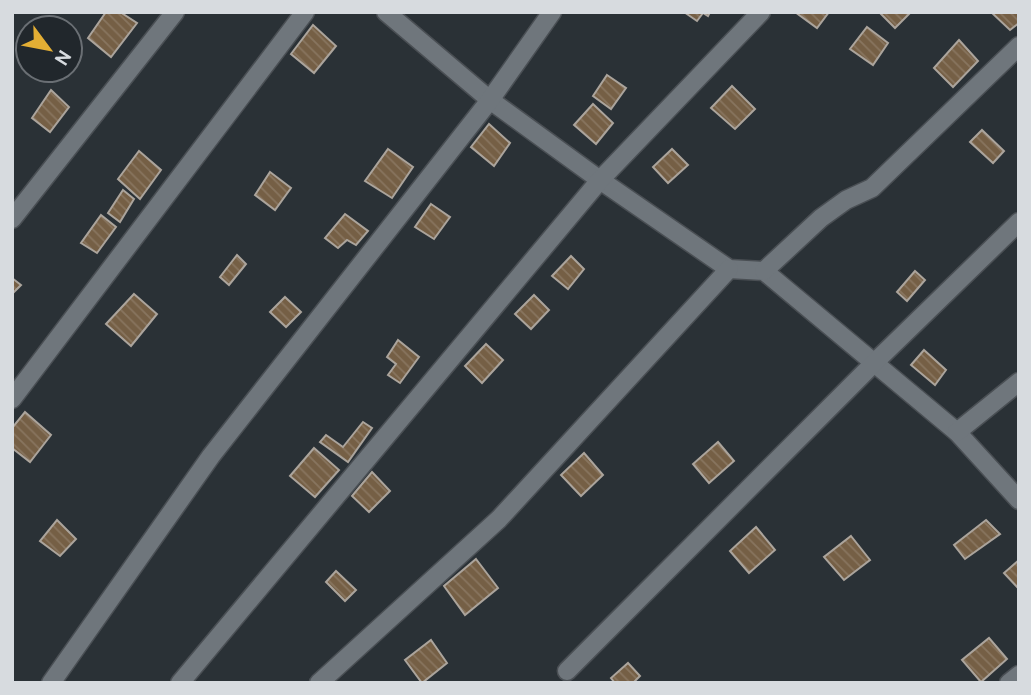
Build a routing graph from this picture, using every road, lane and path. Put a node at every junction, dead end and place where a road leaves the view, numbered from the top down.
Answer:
1 (175, 12) edge
2 (305, 12) edge
3 (386, 12) edge
4 (552, 12) edge
5 (761, 12) edge
6 (1019, 46) edge
7 (489, 100) junction
8 (600, 180) junction
9 (12, 219) edge
10 (1019, 222) edge
11 (729, 269) junction
12 (764, 271) junction
13 (874, 363) junction
14 (1019, 382) edge
15 (12, 399) edge
16 (957, 432) junction
17 (1019, 500) edge
18 (567, 671) dead end
19 (1019, 675) edge
20 (51, 683) edge
21 (180, 683) edge
22 (319, 683) edge
23 (1009, 683) edge

1 - 9 street
2 - 15 street
3 - 7 street
4 - 7 street
5 - 8 street
6 - 12 street
7 - 8 street
7 - 20 street
8 - 11 street
8 - 21 street
10 - 13 street
11 - 12 street
11 - 22 street
12 - 13 street
13 - 16 street
13 - 18 street
14 - 16 street
16 - 17 street
19 - 23 street

